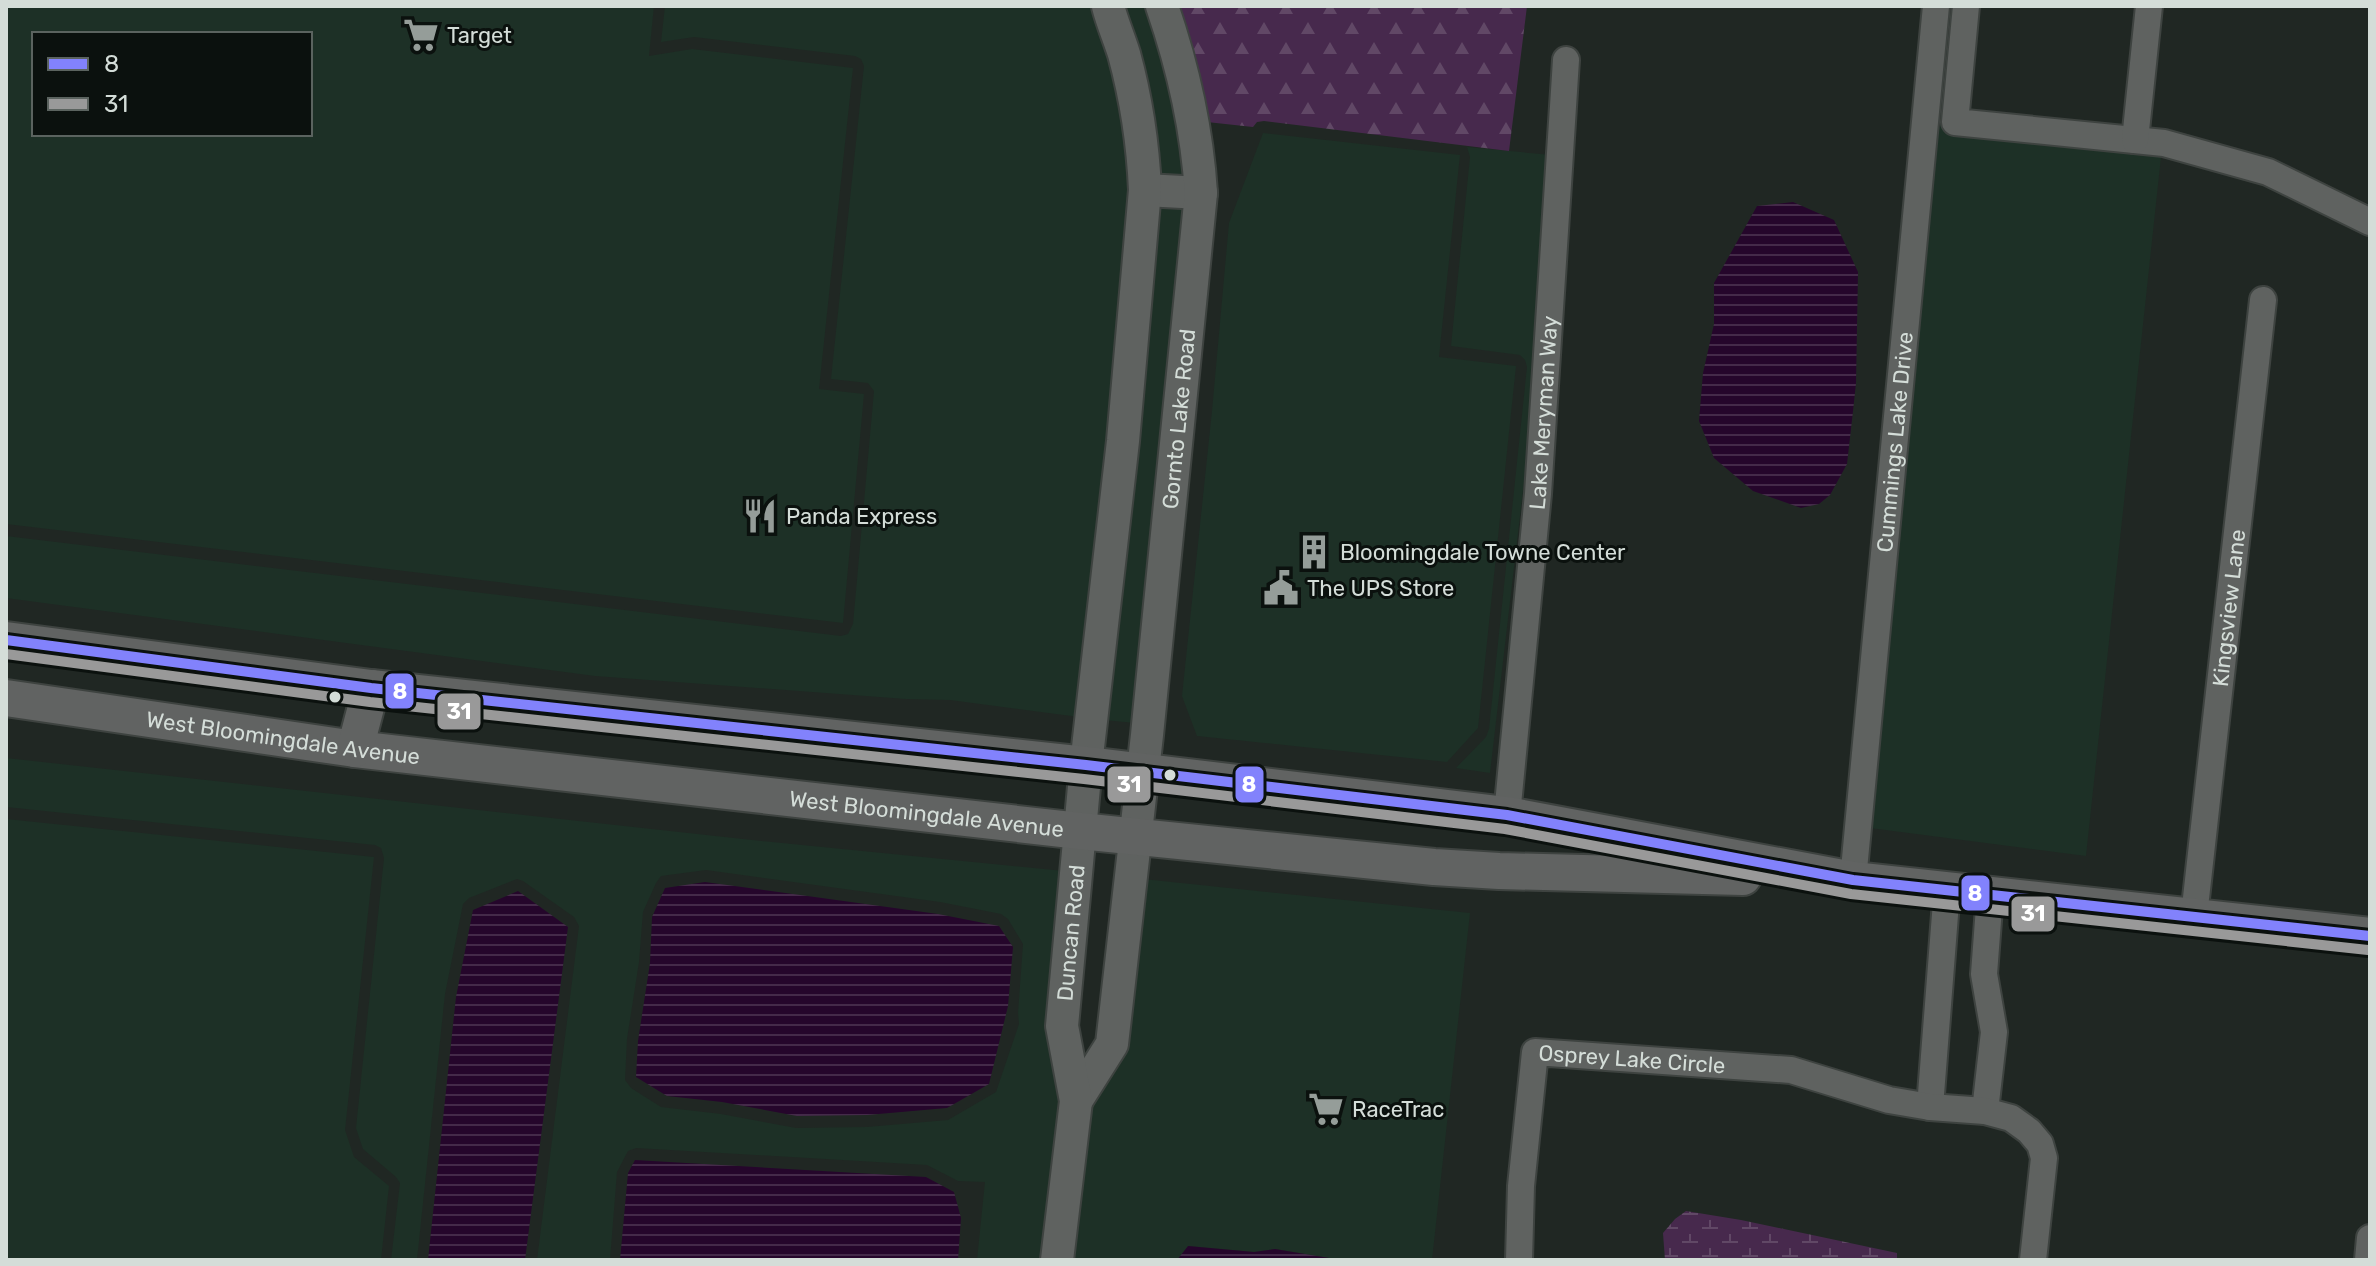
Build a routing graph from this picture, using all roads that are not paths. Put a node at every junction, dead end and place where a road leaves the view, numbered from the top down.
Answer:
1 (1108, 6) edge
2 (1162, 6) edge
3 (1936, 6) edge
4 (1966, 6) edge
5 (2149, 6) edge
6 (1566, 60) dead end
7 (2135, 140) junction
8 (1145, 190) junction
9 (1201, 193) junction
10 (2370, 222) edge
11 (2263, 300) dead end
12 (6, 640) edge
13 (371, 688) junction
14 (6, 698) edge
15 (355, 749) junction
16 (1086, 765) junction
17 (1143, 771) junction
18 (1507, 815) junction
19 (1080, 831) junction
20 (1135, 836) junction
21 (1853, 880) junction
22 (1947, 889) junction
23 (1990, 894) junction
24 (2194, 916) junction
25 (2370, 936) edge
26 (1076, 1101) junction
27 (1930, 1107) junction
28 (1985, 1111) junction
29 (2370, 1238) edge
30 (1057, 1260) edge
31 (1519, 1260) edge
32 (2033, 1260) edge
33 (2368, 1260) edge

1 - 8 street
2 - 9 street, Gornto Lake Road
3 - 21 street, Cummings Lake Drive
4 - 7 street
5 - 7 street
6 - 18 street, Lake Meryman Way
7 - 10 street
8 - 9 street
8 - 16 street
9 - 17 street, Gornto Lake Road
11 - 24 street, Kingsview Lane
12 - 13 main road, West Bloomingdale Avenue
13 - 15 main road
13 - 16 main road, West Bloomingdale Avenue
14 - 15 main road, West Bloomingdale Avenue
15 - 19 main road, West Bloomingdale Avenue
16 - 17 main road, West Bloomingdale Avenue
16 - 19 street, Duncan Road
17 - 18 main road, West Bloomingdale Avenue
17 - 20 street, Gornto Lake Road
18 - 21 main road, West Bloomingdale Avenue
19 - 20 main road, West Bloomingdale Avenue
19 - 26 street, Duncan Road
20 - 21 main road, West Bloomingdale Avenue
20 - 26 street, Duncan Road
21 - 22 main road, West Bloomingdale Avenue
22 - 23 main road, West Bloomingdale Avenue
22 - 27 street
23 - 24 main road, West Bloomingdale Avenue
23 - 28 street
24 - 25 main road, West Bloomingdale Avenue
26 - 30 street, Duncan Road
27 - 28 street, Osprey Lake Circle
27 - 31 street, Osprey Lake Circle
28 - 32 street, Osprey Lake Circle
29 - 33 street

